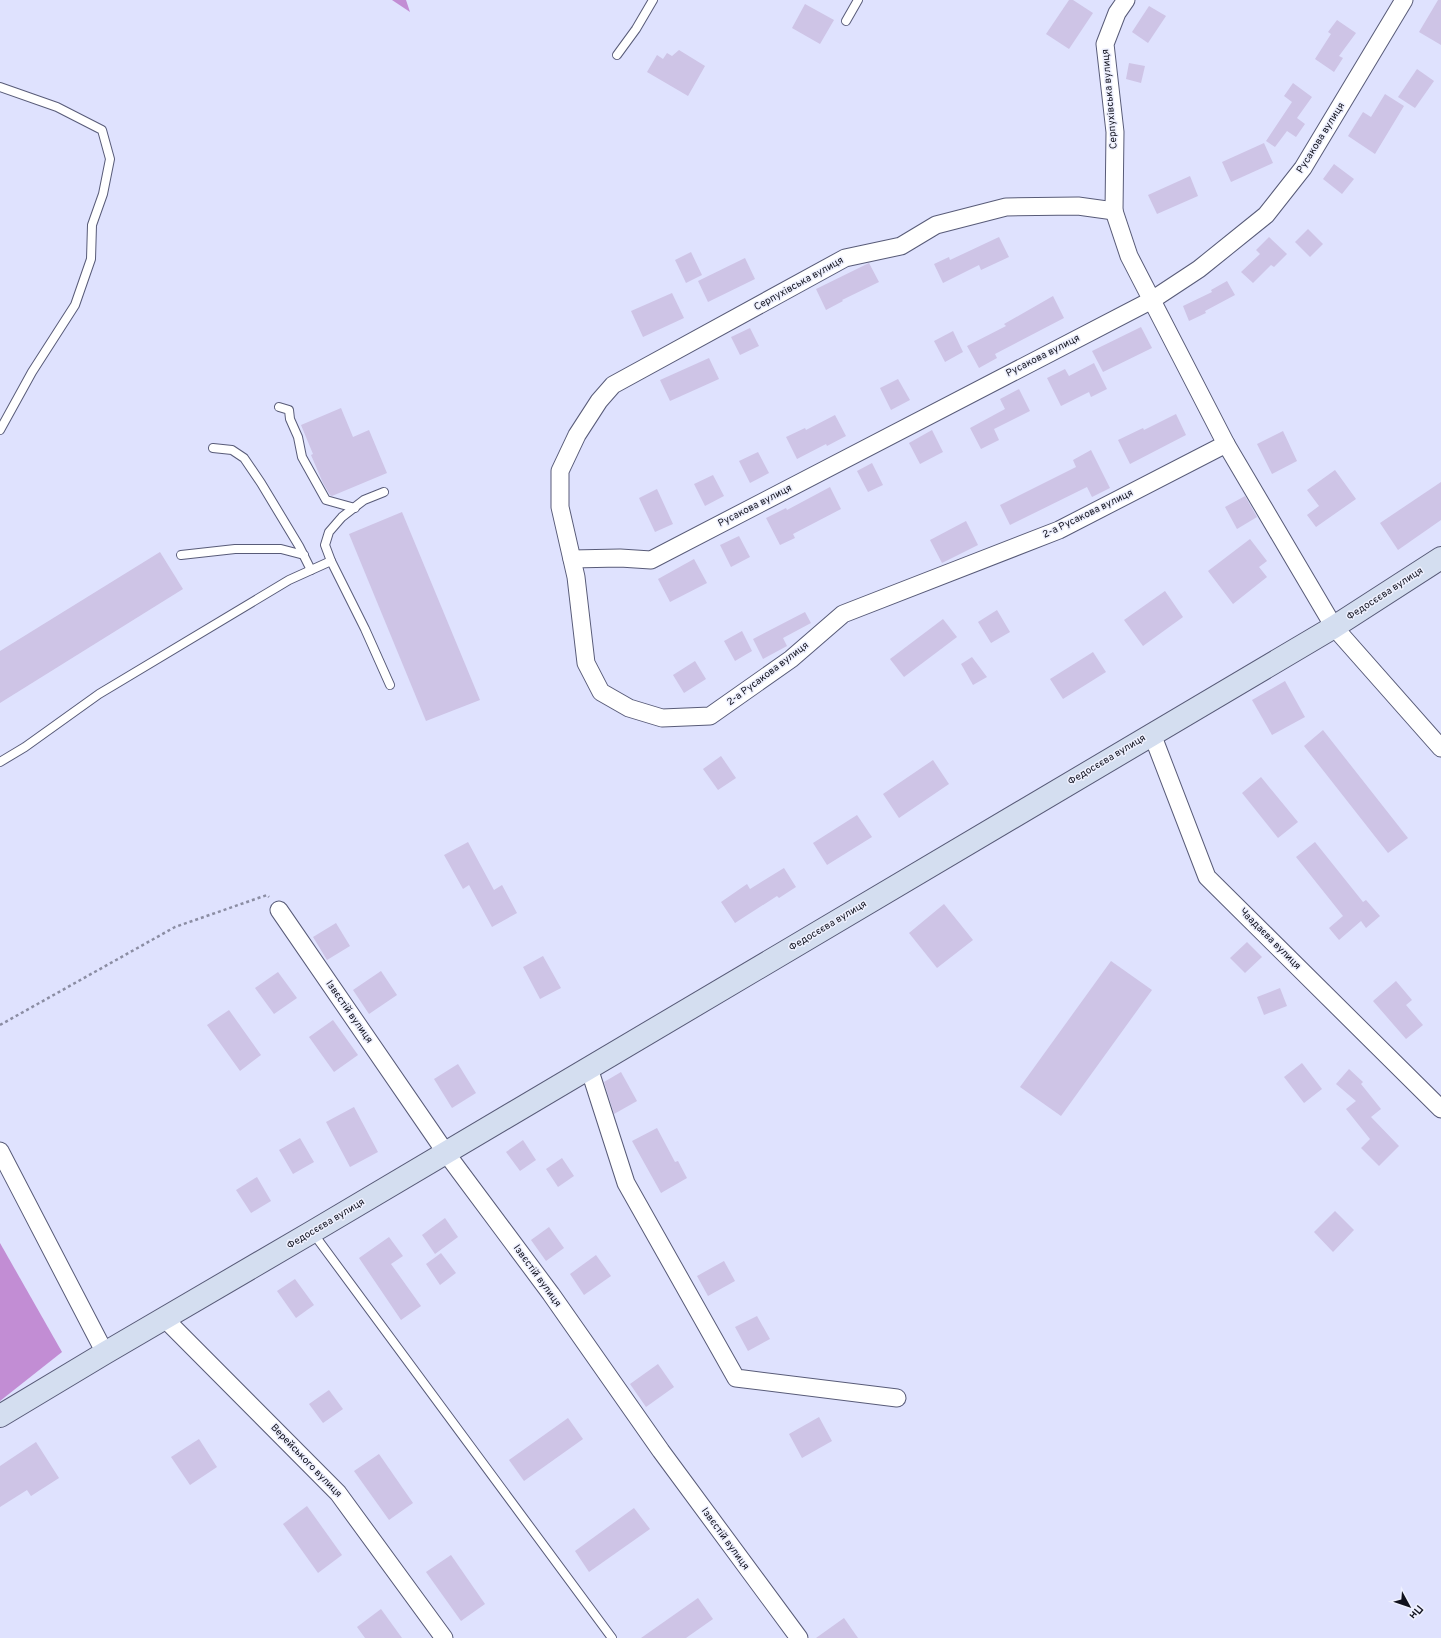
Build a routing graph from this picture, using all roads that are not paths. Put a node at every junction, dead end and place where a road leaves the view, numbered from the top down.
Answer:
1 (654, 0) edge
2 (858, 0) edge
3 (1126, 0) edge
4 (1404, 0) edge
5 (846, 21) dead end
6 (617, 54) dead end
7 (0, 87) edge
8 (1114, 211) junction
9 (1152, 300) junction
10 (613, 385) joint
11 (279, 407) dead end
12 (0, 430) edge
13 (1226, 444) junction
14 (213, 448) dead end
15 (384, 492) dead end
16 (355, 508) junction
17 (181, 554) dead end
18 (304, 555) junction
19 (1441, 558) edge
20 (572, 559) junction
21 (331, 561) junction
22 (311, 570) junction
23 (1334, 627) junction
24 (390, 685) dead end
25 (1152, 734) junction
26 (1441, 748) edge
27 (0, 762) edge
28 (279, 910) road end
29 (589, 1068) junction
30 (1441, 1109) edge
31 (0, 1151) edge
32 (446, 1153) junction
33 (312, 1232) junction
34 (165, 1319) junction
35 (105, 1353) junction
36 (897, 1398) dead end
37 (0, 1416) edge
38 (444, 1638) edge
39 (612, 1638) edge
40 (798, 1638) edge

1 - 6 lane
2 - 5 lane
3 - 8 street, Серпухівська вулиця
4 - 9 street, Русакова вулиця
7 - 12 lane
8 - 9 street
8 - 10 street, Серпухівська вулиця
9 - 13 street
9 - 20 street, Русакова вулиця
10 - 20 street, 2-а Русакова вулиця
11 - 16 lane
13 - 20 street, 2-а Русакова вулиця
13 - 23 street
14 - 18 lane
15 - 16 lane
16 - 21 lane
17 - 18 lane
18 - 22 lane
19 - 23 main road, Федосєєва вулиця
21 - 22 lane
21 - 24 lane
22 - 27 lane
23 - 25 main road, Федосєєва вулиця
23 - 26 street
25 - 29 main road, Федосєєва вулиця
25 - 30 street, Чаадаєва вулиця
28 - 32 street, Ізвєстій вулиця
29 - 32 main road, Федосєєва вулиця
29 - 36 street
31 - 35 street
32 - 33 main road, Федосєєва вулиця
32 - 40 street, Ізвєстій вулиця
33 - 34 main road, Федосєєва вулиця
33 - 39 lane
34 - 35 main road, Федосєєва вулиця
34 - 38 street, Верейського вулиця
35 - 37 main road, Федосєєва вулиця

